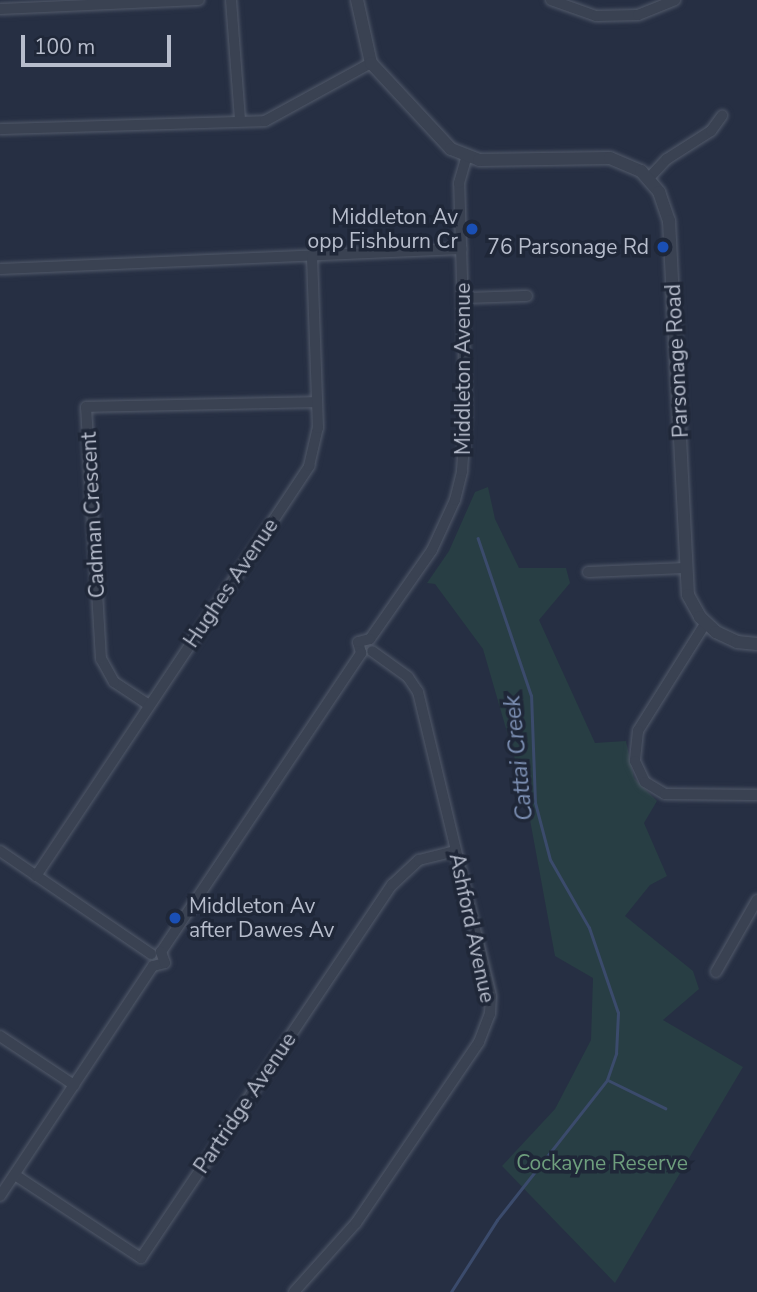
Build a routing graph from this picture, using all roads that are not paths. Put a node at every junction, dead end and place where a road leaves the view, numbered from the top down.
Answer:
1 (199, 0) edge
2 (231, 0) edge
3 (357, 0) edge
4 (551, 0) edge
5 (675, 0) edge
6 (0, 9) edge
7 (371, 63) junction
8 (722, 116) dead end
9 (240, 121) junction
10 (0, 129) edge
11 (466, 158) junction
12 (649, 178) junction
13 (462, 248) junction
14 (312, 256) junction
15 (0, 269) edge
16 (527, 296) dead end
17 (464, 298) junction
18 (317, 402) junction
19 (686, 568) junction
20 (588, 572) dead end
21 (705, 624) junction
22 (370, 639) junction
23 (757, 644) edge
24 (372, 651) junction
25 (360, 653) junction
26 (149, 705) junction
27 (757, 796) edge
28 (0, 851) edge
29 (456, 851) junction
30 (36, 876) junction
31 (757, 900) edge
32 (156, 953) junction
33 (716, 972) dead end
34 (0, 1035) edge
35 (74, 1085) junction
36 (15, 1175) junction
37 (0, 1196) edge
38 (293, 1292) edge

1 - 6 street
2 - 9 street
3 - 7 street
4 - 5 street
7 - 9 street
7 - 11 street
8 - 12 street
9 - 10 street
11 - 12 street
11 - 13 street, Middleton Avenue
12 - 19 street, Parsonage Road
13 - 14 street
13 - 17 street, Middleton Avenue
14 - 15 street
14 - 18 street, Hughes Avenue
16 - 17 street
17 - 22 street, Middleton Avenue
18 - 26 street, Hughes Avenue
18 - 26 street, Cadman Crescent
19 - 20 street
19 - 21 street, Parsonage Road
21 - 23 street
21 - 27 street
22 - 24 street
22 - 25 street, Middleton Avenue
24 - 25 street
24 - 29 street, Ashford Avenue
25 - 32 street
26 - 30 street, Hughes Avenue
28 - 30 street
29 - 36 street, Partridge Avenue
29 - 38 street, Ashford Avenue
30 - 32 street
31 - 33 street
32 - 35 street
34 - 35 street
35 - 36 street
36 - 37 street

